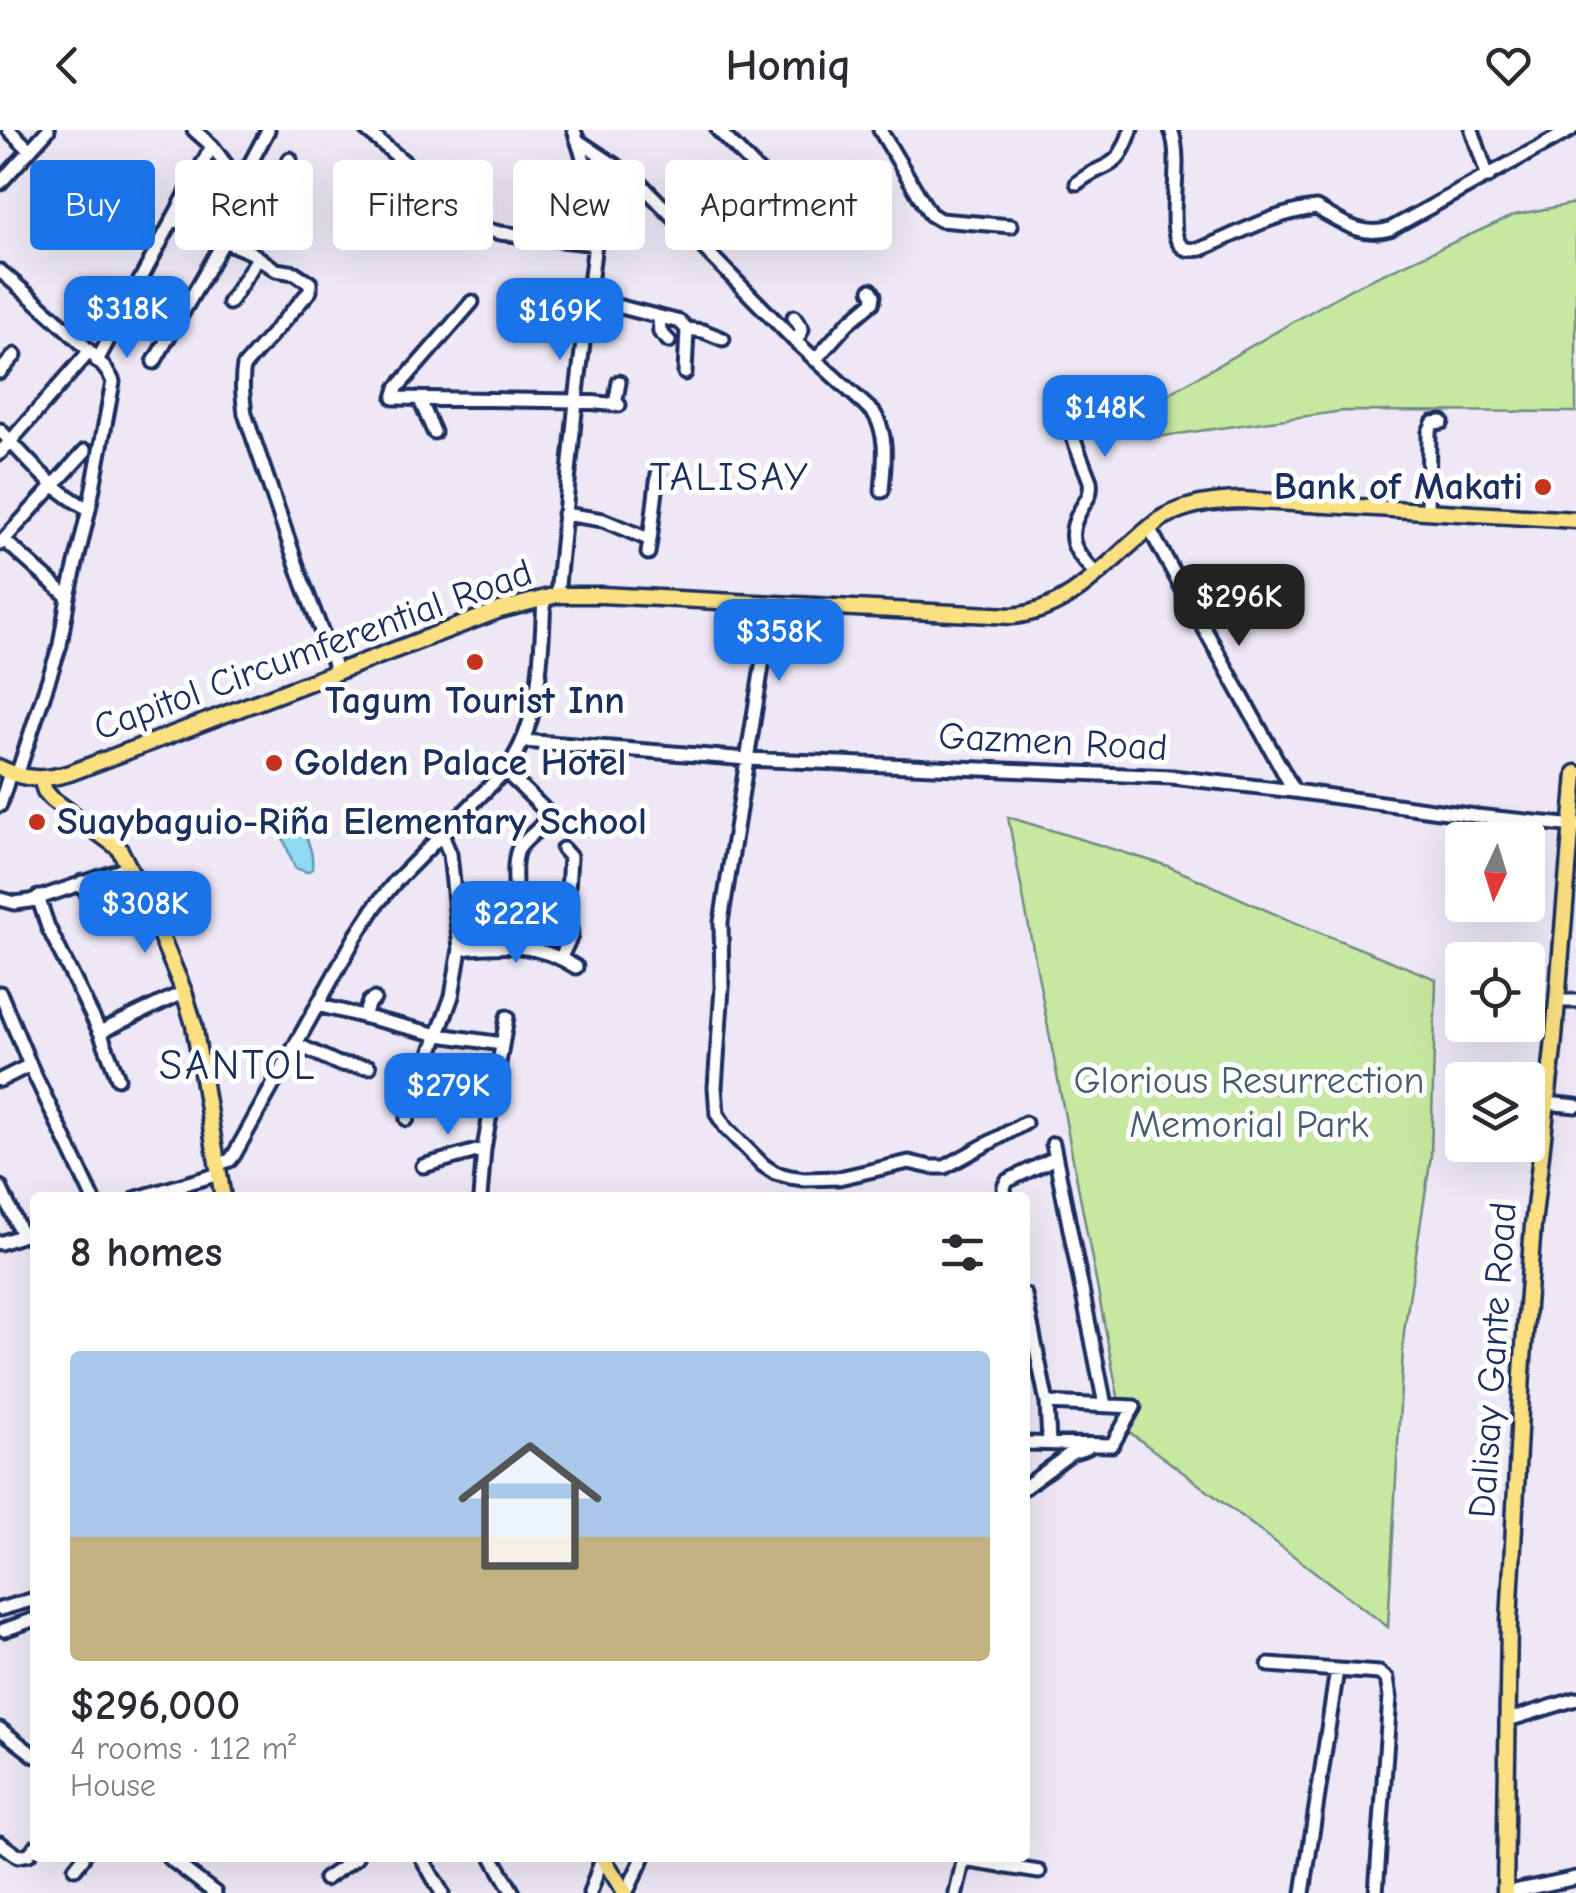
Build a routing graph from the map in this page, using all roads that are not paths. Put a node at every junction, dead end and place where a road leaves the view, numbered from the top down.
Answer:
1 (9, 130) edge
2 (48, 130) edge
3 (194, 130) edge
4 (268, 130) edge
5 (366, 130) edge
6 (718, 130) edge
7 (1130, 130) edge
8 (1170, 130) edge
9 (1472, 130) edge
10 (1571, 130) edge
11 (884, 131) edge
12 (576, 135) edge
13 (212, 146) junction
14 (30, 150) junction
15 (222, 160) edge
16 (252, 160) edge
17 (584, 160) edge
18 (747, 160) edge
19 (1488, 177) junction
20 (0, 183) edge
21 (1077, 183) dead end
22 (174, 220) joint
23 (1012, 226) dead end
24 (513, 234) edge
25 (219, 250) edge
26 (242, 250) edge
27 (595, 250) edge
28 (258, 258) junction
29 (0, 271) edge
30 (871, 290) dead end
31 (229, 302) dead end
32 (472, 302) dead end
33 (590, 303) junction
34 (794, 317) dead end
35 (659, 318) junction
36 (687, 329) junction
37 (722, 339) dead end
38 (794, 340) junction
39 (669, 341) dead end
40 (15, 355) dead end
41 (93, 356) junction
42 (815, 360) junction
43 (154, 362) dead end
44 (0, 372) edge
45 (685, 373) dead end
46 (620, 382) dead end
47 (1052, 387) dead end
48 (420, 400) junction
49 (576, 402) junction
50 (1442, 422) dead end
51 (0, 430) edge
52 (434, 432) dead end
53 (11, 442) junction
54 (85, 451) dead end
55 (0, 453) edge
56 (658, 474) dead end
57 (54, 485) junction
58 (882, 492) dead end
59 (89, 510) junction
60 (1428, 511) junction
61 (564, 514) junction
62 (1576, 520) edge
63 (1149, 528) junction
64 (2, 542) edge
65 (1096, 575) junction
66 (550, 596) junction
67 (68, 597) junction
68 (772, 604) junction
69 (338, 672) junction
70 (524, 742) junction
71 (747, 759) junction
72 (505, 771) junction
73 (9, 772) edge
74 (1576, 773) edge
75 (40, 779) junction
76 (1294, 791) junction
77 (0, 805) edge
78 (1574, 826) edge
79 (442, 835) junction
80 (563, 848) dead end
81 (130, 866) junction
82 (82, 882) junction
83 (38, 897) junction
84 (0, 899) edge
85 (99, 920) dead end
86 (523, 946) junction
87 (460, 949) junction
88 (561, 958) junction
89 (576, 967) dead end
90 (184, 992) junction
91 (0, 993) edge
92 (374, 999) dead end
93 (1576, 1000) edge
94 (1557, 1001) junction
95 (318, 1005) junction
96 (364, 1016) junction
97 (507, 1017) dead end
98 (100, 1032) junction
99 (439, 1036) junction
100 (296, 1044) junction
101 (502, 1044) junction
102 (30, 1065) junction
103 (369, 1067) dead end
104 (118, 1078) dead end
105 (0, 1080) edge
106 (1546, 1103) junction
107 (1576, 1106) edge
108 (407, 1119) dead end
109 (1024, 1122) dead end
110 (1053, 1144) dead end
111 (484, 1149) junction
112 (1055, 1158) junction
113 (423, 1166) dead end
114 (218, 1169) junction
115 (0, 1188) edge
116 (90, 1192) edge
117 (154, 1192) edge
118 (222, 1192) edge
119 (480, 1192) edge
120 (1005, 1192) edge
121 (30, 1233) edge
122 (22, 1236) junction
123 (0, 1243) edge
124 (1030, 1321) edge
125 (1046, 1402) junction
126 (1105, 1405) junction
127 (1030, 1442) edge
128 (1049, 1443) junction
129 (1100, 1444) junction
130 (1030, 1483) edge
131 (30, 1600) edge
132 (0, 1609) edge
133 (30, 1621) edge
134 (4, 1630) dead end
135 (1269, 1665) dead end
136 (1337, 1670) junction
137 (1576, 1699) edge
138 (1508, 1720) junction
139 (0, 1729) edge
140 (30, 1752) edge
141 (0, 1843) edge
142 (30, 1852) edge
143 (174, 1862) edge
144 (350, 1862) edge
145 (424, 1862) edge
146 (495, 1862) edge
147 (601, 1862) edge
148 (605, 1862) edge
149 (641, 1862) edge
150 (963, 1862) edge
151 (981, 1862) edge
152 (1039, 1872) dead end
153 (326, 1878) dead end
154 (1576, 1878) edge
155 (215, 1893) edge
156 (442, 1893) edge
157 (513, 1893) edge
158 (590, 1893) edge
159 (626, 1893) edge
160 (956, 1893) edge
161 (1303, 1893) edge
162 (1376, 1893) edge
163 (1505, 1893) edge

1 - 14 street
2 - 14 street
3 - 13 street
4 - 16 street
5 - 24 street
6 - 18 street
7 - 21 street
8 - 19 street
9 - 19 street
10 - 19 street
11 - 23 street
12 - 17 street
12 - 38 street
13 - 15 street
13 - 22 street
14 - 20 street
22 - 41 street
25 - 43 street
26 - 28 street
27 - 33 street
28 - 31 street
28 - 69 street
29 - 41 street
30 - 42 street
32 - 48 street
33 - 35 street
33 - 49 street
34 - 38 street
35 - 36 street
35 - 39 street
36 - 37 street
36 - 45 street
38 - 42 street
40 - 44 street
41 - 53 street
41 - 59 street
42 - 58 street
46 - 49 street
47 - 65 street
48 - 49 street
48 - 52 street
49 - 61 street
50 - 60 street
51 - 53 street
53 - 55 street
53 - 57 street
54 - 57 street
56 - 61 street
57 - 59 street
57 - 64 street
59 - 67 street
60 - 62 main road, Capitol Circumferential Road
60 - 63 main road, Capitol Circumferential Road
61 - 66 street
63 - 65 main road, Capitol Circumferential Road
63 - 76 street
64 - 67 street
65 - 68 main road, Capitol Circumferential Road
66 - 68 main road, Capitol Circumferential Road
66 - 69 main road, Capitol Circumferential Road
66 - 70 street
67 - 73 street
68 - 71 street
69 - 75 main road, Capitol Circumferential Road
70 - 71 street, Gazmen Road
70 - 72 street
71 - 76 street, Gazmen Road
71 - 109 street
72 - 79 street
72 - 86 street
73 - 75 main road, Capitol Circumferential Road
73 - 77 street
74 - 78 main road, Dalisay Gante Road
75 - 81 main road
76 - 78 street, Gazmen Road
78 - 94 main road, Dalisay Gante Road
79 - 87 street
79 - 95 street
80 - 88 street
81 - 82 street
81 - 90 main road
82 - 83 street
82 - 85 street
83 - 84 street
83 - 98 street
86 - 87 street
86 - 88 street
87 - 99 street
88 - 89 street
90 - 98 street
90 - 114 main road
91 - 102 street
92 - 96 street
93 - 94 street
94 - 106 main road, Dalisay Gante Road
95 - 96 street
95 - 100 street
96 - 99 street
97 - 101 street
98 - 104 street
99 - 101 street
99 - 108 street
100 - 103 street
100 - 114 street
101 - 111 street
102 - 105 street
102 - 116 street
106 - 107 street
106 - 138 main road, Dalisay Gante Road
110 - 112 street
111 - 113 street
111 - 119 street
112 - 120 street
112 - 126 street
114 - 117 street
114 - 118 main road
115 - 122 street
121 - 122 street
122 - 123 street
124 - 125 street
125 - 126 street
125 - 128 street
126 - 129 street
127 - 128 street
128 - 129 street
129 - 130 street
131 - 132 street
133 - 134 street
135 - 136 street
136 - 161 street
136 - 162 street
137 - 138 street
138 - 163 main road, Dalisay Gante Road
139 - 140 street
141 - 142 street
143 - 155 street
144 - 153 street
145 - 156 street
146 - 157 street
147 - 158 street
148 - 159 main road
149 - 159 street
150 - 160 street
151 - 152 street
154 - 163 street

